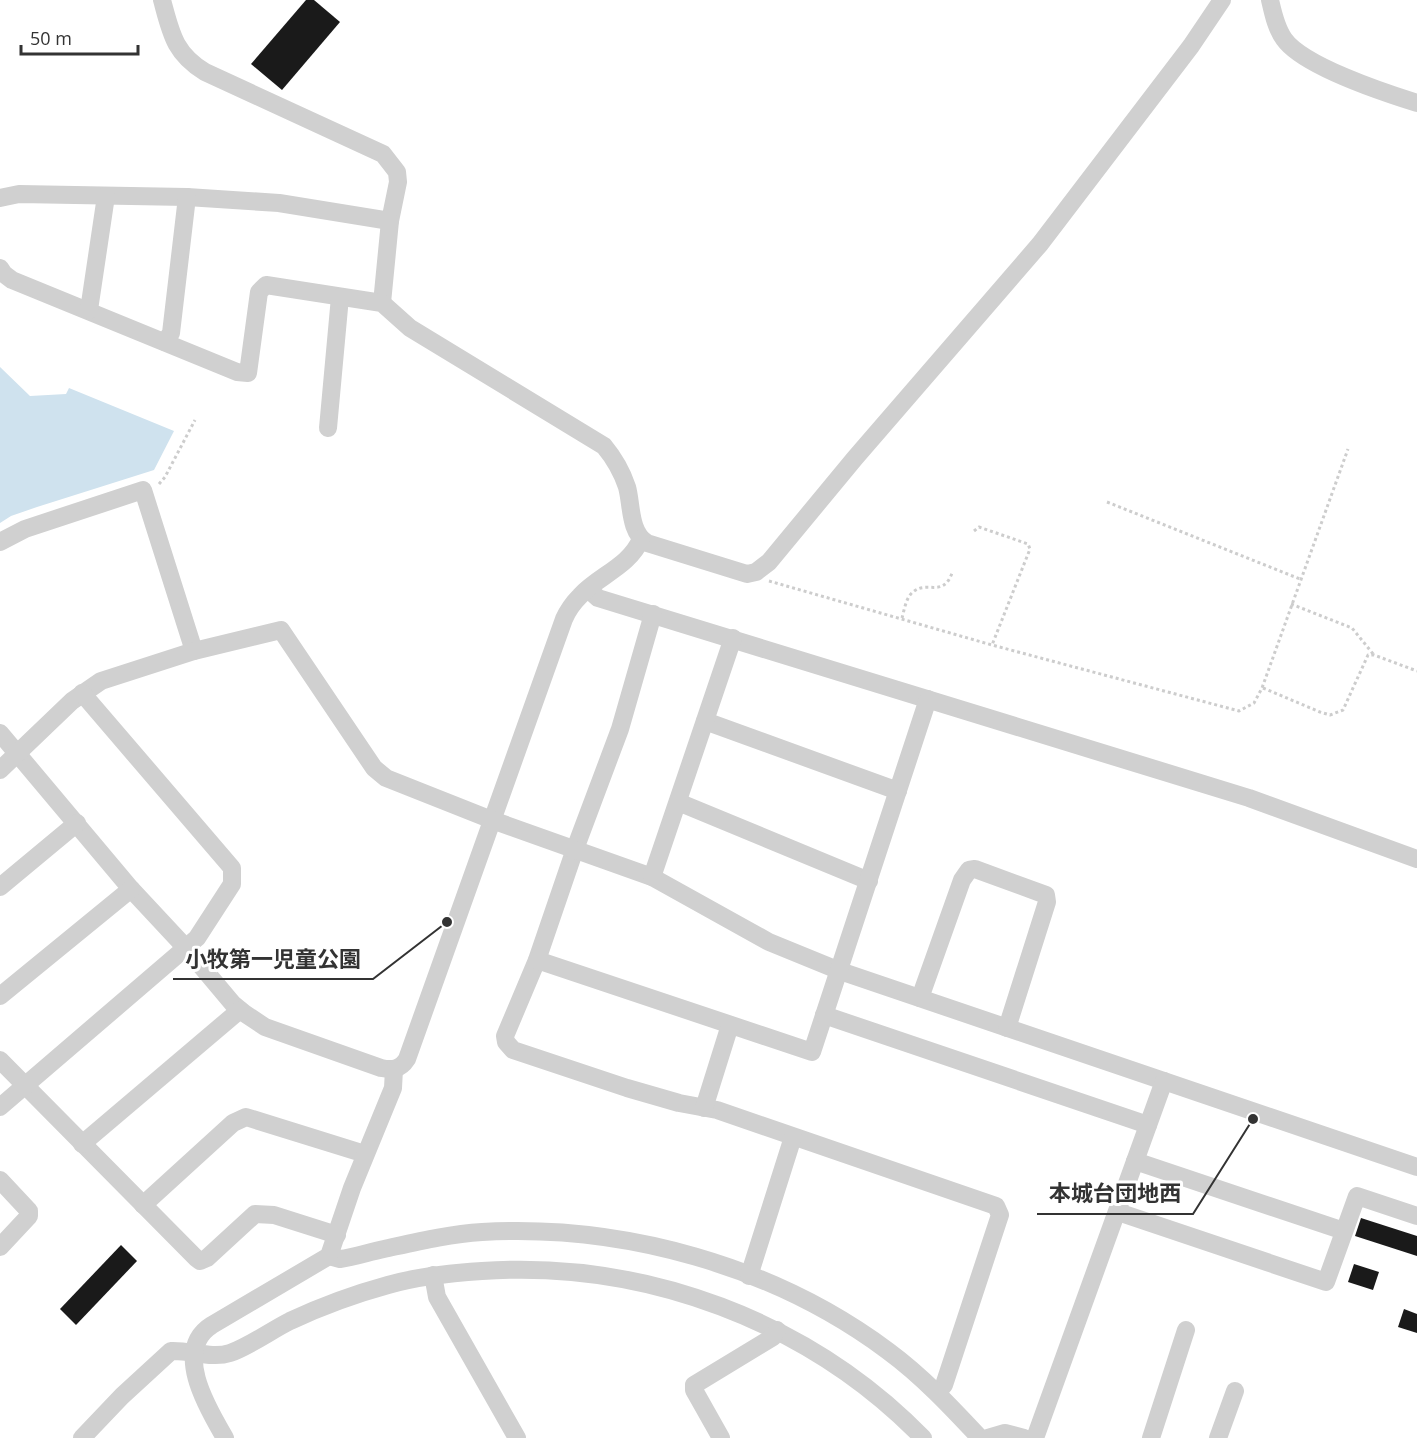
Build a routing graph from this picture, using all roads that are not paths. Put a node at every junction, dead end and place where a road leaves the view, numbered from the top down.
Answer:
1 (162, 0) edge
2 (1222, 0) edge
3 (1270, 0) edge
4 (1417, 103) edge
5 (106, 196) junction
6 (187, 197) junction
7 (0, 198) edge
8 (390, 221) junction
9 (0, 268) edge
10 (340, 297) junction
11 (382, 303) junction
12 (89, 310) junction
13 (165, 342) junction
14 (328, 428) dead end
15 (641, 539) junction
16 (0, 542) edge
17 (588, 589) junction
18 (653, 615) junction
19 (734, 638) junction
20 (194, 651) junction
21 (82, 693) junction
22 (928, 699) junction
23 (705, 721) junction
24 (0, 733) edge
25 (19, 754) junction
26 (0, 770) edge
27 (898, 791) junction
28 (678, 802) junction
29 (492, 820) junction
30 (77, 823) junction
31 (575, 849) junction
32 (1417, 859) edge
33 (652, 878) junction
34 (869, 881) junction
35 (0, 887) edge
36 (131, 889) junction
37 (186, 948) junction
38 (537, 960) junction
39 (840, 971) junction
40 (0, 996) edge
41 (920, 998) junction
42 (240, 1011) junction
43 (824, 1016) junction
44 (730, 1024) junction
45 (1007, 1028) junction
46 (0, 1060) edge
47 (394, 1070) junction
48 (1164, 1080) junction
49 (24, 1086) junction
50 (0, 1107) edge
51 (704, 1107) junction
52 (1148, 1125) junction
53 (793, 1137) junction
54 (82, 1144) junction
55 (365, 1154) junction
56 (1135, 1161) junction
57 (1417, 1167) edge
58 (0, 1180) edge
59 (142, 1204) junction
60 (1118, 1212) junction
61 (1417, 1216) edge
62 (1344, 1231) junction
63 (337, 1235) junction
64 (0, 1247) edge
65 (329, 1256) junction
66 (433, 1275) junction
67 (749, 1276) junction
68 (777, 1330) junction
69 (1186, 1330) dead end
70 (195, 1352) junction
71 (1235, 1391) dead end
72 (938, 1392) junction
73 (82, 1438) edge
74 (225, 1438) edge
75 (517, 1438) edge
76 (722, 1438) edge
77 (923, 1438) edge
78 (980, 1438) edge
79 (988, 1438) edge
80 (1023, 1438) edge
81 (1035, 1438) edge
82 (1151, 1438) edge
83 (1218, 1438) edge

1 - 8 street
2 - 15 street
3 - 4 street
5 - 6 street
5 - 7 street
5 - 12 street
6 - 8 street
6 - 13 street
8 - 11 street
9 - 12 street
10 - 11 street
10 - 13 street
10 - 14 street
11 - 15 street
12 - 13 street
15 - 17 street
16 - 20 street
17 - 18 street
17 - 29 street
18 - 19 street
18 - 31 street
19 - 22 street
19 - 23 street
20 - 21 street
20 - 29 street
21 - 25 street
21 - 37 street
22 - 27 street
22 - 32 street
23 - 27 street
23 - 28 street
24 - 25 street
25 - 26 street
25 - 30 street
27 - 34 street
28 - 33 street
28 - 34 street
29 - 31 street
29 - 47 street
30 - 35 street
30 - 36 street
31 - 33 street
31 - 38 street
33 - 39 street
34 - 39 street
36 - 37 street
36 - 40 street
37 - 42 street
37 - 49 street
38 - 44 street
38 - 51 street
39 - 41 street
39 - 43 street
41 - 45 street
41 - 45 street
42 - 47 street
42 - 54 street
43 - 44 street
43 - 52 street
44 - 51 street
45 - 48 street
46 - 49 street
47 - 55 street
48 - 52 street
48 - 57 street
49 - 50 street
49 - 54 street
51 - 53 street
52 - 56 street
53 - 67 street
53 - 72 street
54 - 59 street
55 - 59 street
55 - 63 street
56 - 60 street
56 - 62 street
58 - 64 street
59 - 63 street
60 - 62 street
60 - 81 street
61 - 62 street
63 - 65 street
65 - 67 street
65 - 70 street
66 - 68 street
66 - 70 street
66 - 75 street
67 - 72 street
68 - 76 street
68 - 77 street
69 - 82 street
70 - 73 street
70 - 74 street
71 - 83 street
72 - 78 street
79 - 80 street

